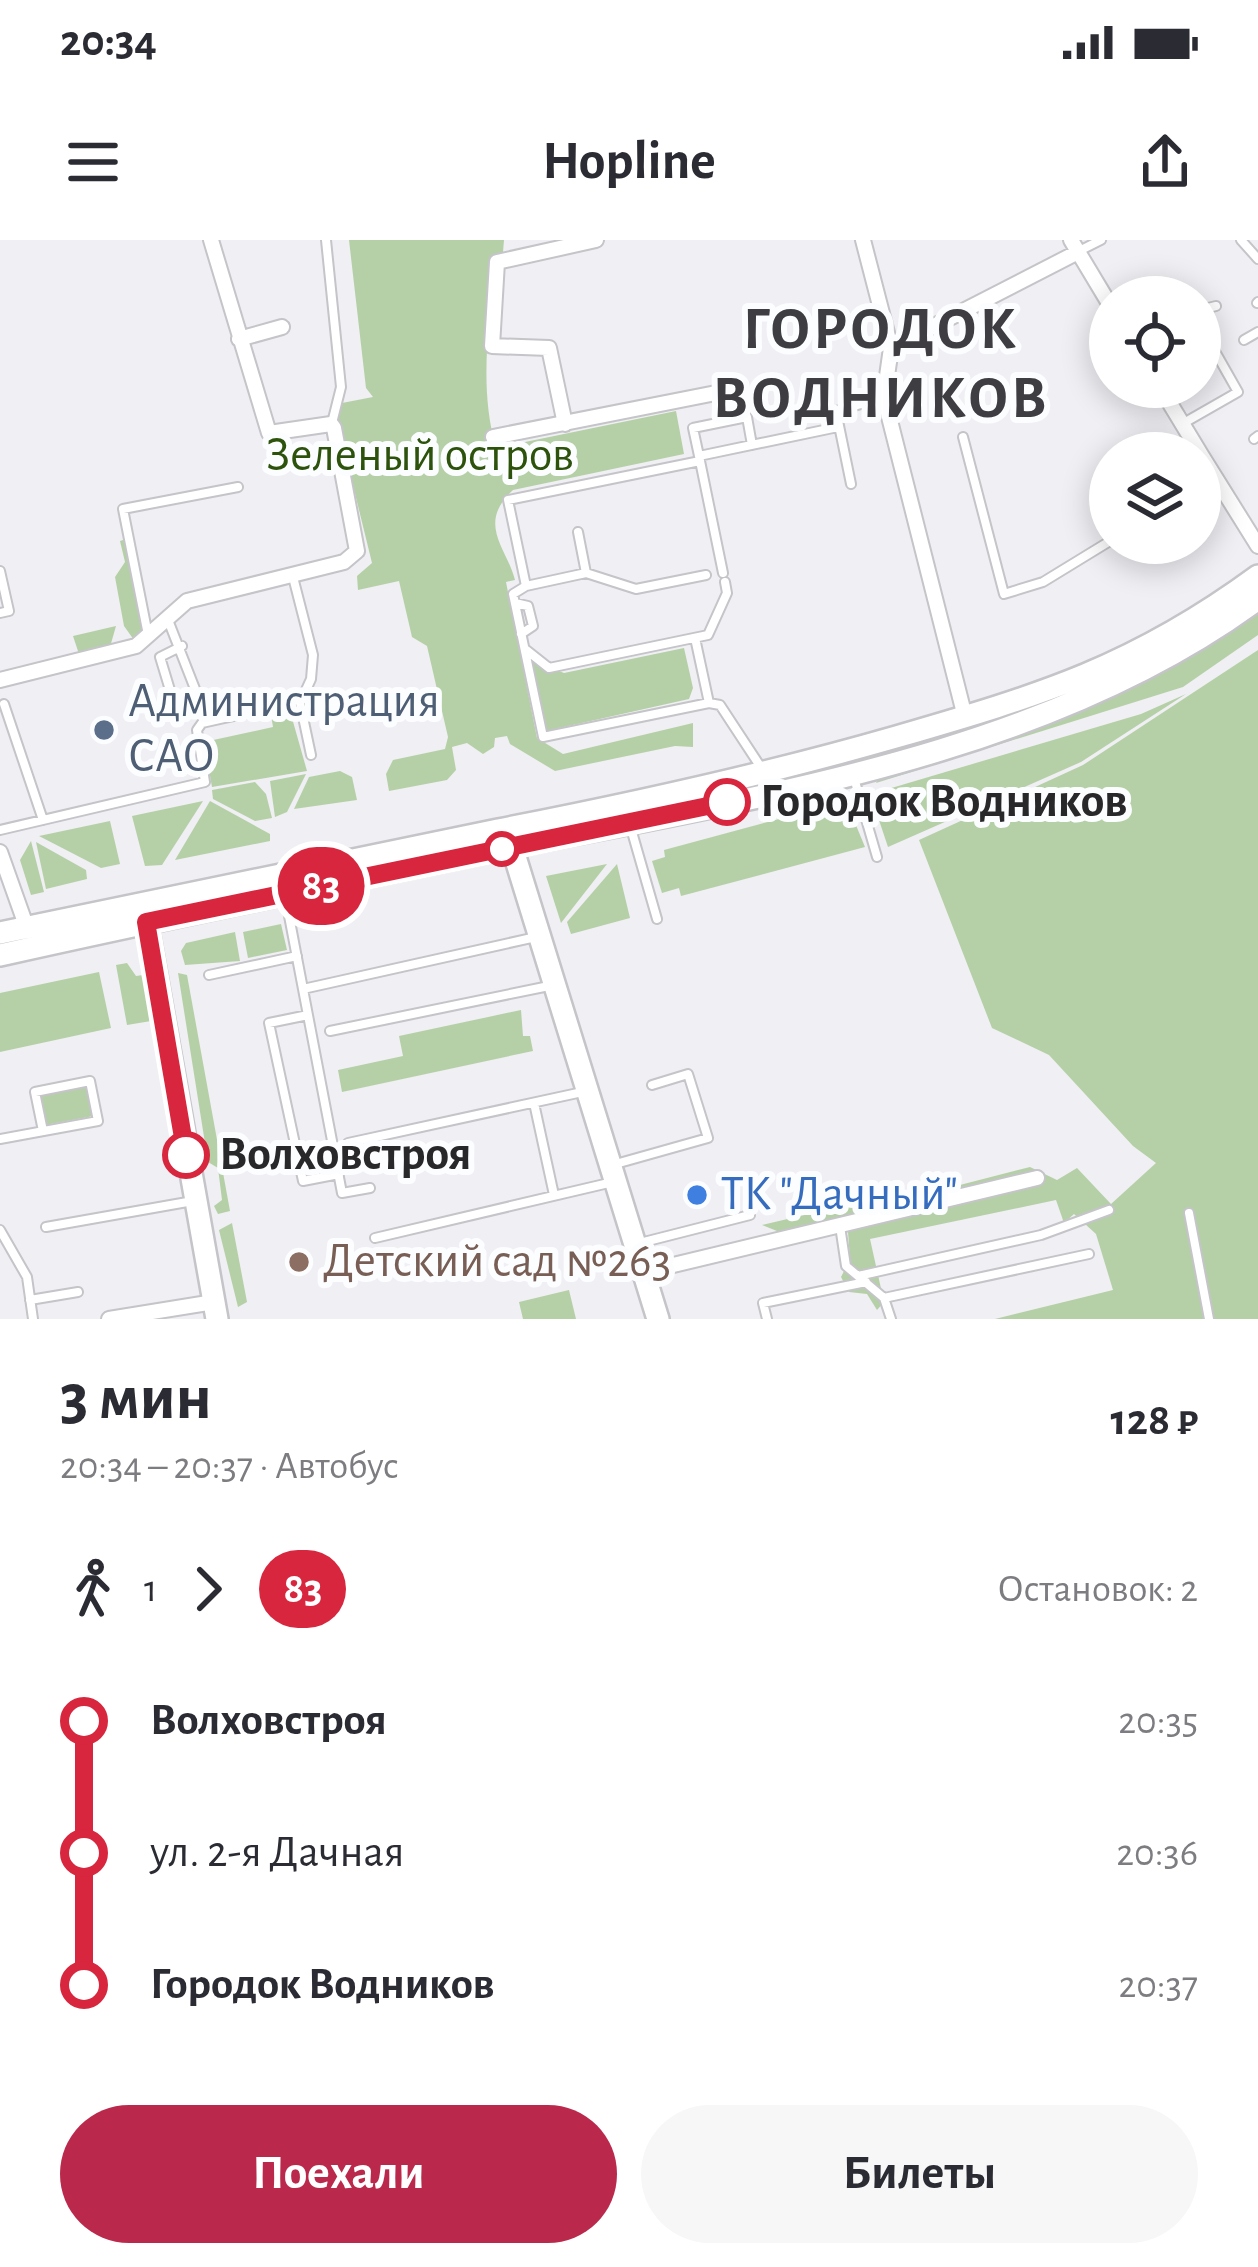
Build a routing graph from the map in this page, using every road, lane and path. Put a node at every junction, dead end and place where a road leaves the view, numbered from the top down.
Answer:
1 (211, 240) edge
2 (326, 240) edge
3 (596, 240) edge
4 (863, 240) edge
5 (1101, 240) edge
6 (1240, 240) edge
7 (1075, 246) edge
8 (1258, 259) edge
9 (1093, 276) edge
10 (282, 327) dead end
11 (1258, 332) edge
12 (238, 339) junction
13 (1244, 340) dead end
14 (891, 348) junction
15 (1221, 362) edge
16 (721, 392) dead end
17 (884, 398) junction
18 (1221, 402) edge
19 (1173, 408) edge
20 (1210, 408) edge
21 (332, 424) junction
22 (566, 424) junction
23 (1183, 424) junction
24 (838, 428) junction
25 (1187, 432) edge
26 (493, 436) dead end
27 (963, 437) dead end
28 (752, 445) junction
29 (699, 458) junction
30 (851, 484) dead end
31 (238, 487) dead end
32 (1221, 490) edge
33 (578, 532) dead end
34 (1258, 546) edge
35 (1089, 554) edge
36 (0, 571) edge
37 (586, 573) junction
38 (293, 575) junction
39 (718, 575) junction
40 (1258, 576) edge
41 (526, 586) junction
42 (1258, 598) edge
43 (515, 603) junction
44 (0, 613) edge
45 (168, 620) junction
46 (521, 634) junction
47 (695, 638) junction
48 (148, 639) junction
49 (182, 646) junction
50 (524, 648) junction
51 (0, 680) edge
52 (197, 694) dead end
53 (173, 700) dead end
54 (709, 703) junction
55 (4, 704) dead end
56 (283, 705) dead end
57 (965, 717) junction
58 (311, 755) dead end
59 (849, 762) junction
60 (766, 774) junction
61 (43, 820) junction
62 (630, 823) junction
63 (0, 830) edge
64 (512, 847) junction
65 (0, 852) edge
66 (877, 857) dead end
67 (285, 894) junction
68 (145, 912) junction
69 (657, 920) dead end
70 (0, 934) edge
71 (540, 936) junction
72 (30, 938) junction
73 (0, 955) edge
74 (296, 956) junction
75 (209, 976) dead end
76 (555, 985) junction
77 (303, 989) junction
78 (308, 1015) junction
79 (330, 1031) dead end
80 (652, 1085) dead end
81 (588, 1090) junction
82 (535, 1103) junction
83 (43, 1131) junction
84 (0, 1138) edge
85 (348, 1143) dead end
86 (613, 1173) junction
87 (338, 1174) junction
88 (1036, 1178) dead end
89 (370, 1188) dead end
90 (554, 1196) junction
91 (194, 1201) junction
92 (1109, 1210) dead end
93 (1190, 1213) dead end
94 (750, 1215) dead end
95 (839, 1224) junction
96 (46, 1227) dead end
97 (0, 1230) edge
98 (375, 1238) dead end
99 (635, 1244) junction
100 (1089, 1254) dead end
101 (644, 1272) junction
102 (862, 1279) junction
103 (78, 1292) dead end
104 (884, 1298) junction
105 (30, 1300) junction
106 (215, 1310) edge
107 (33, 1319) edge
108 (109, 1319) edge
109 (658, 1319) edge
110 (766, 1319) edge
111 (890, 1319) edge
112 (1209, 1319) edge

1 - 12 street
2 - 21 lane
3 - 22 street
4 - 14 street
5 - 7 lane
6 - 8 lane
7 - 9 street
7 - 14 street
10 - 12 street
11 - 13 lane
12 - 21 street
14 - 17 street
15 - 18 lane
16 - 22 street
17 - 24 lane
17 - 57 street
19 - 23 street
20 - 23 lane
21 - 38 street
22 - 26 street
23 - 25 street
24 - 28 lane
24 - 30 lane
27 - 35 lane
28 - 29 lane
28 - 29 lane
29 - 39 lane
29 - 41 lane
31 - 48 lane
32 - 34 street
33 - 37 lane
36 - 44 lane
37 - 39 lane
37 - 41 lane
38 - 45 street
38 - 58 lane
39 - 47 lane
40 - 57 main road
41 - 43 lane
42 - 59 main road
43 - 46 lane
43 - 46 lane
45 - 48 street
45 - 49 lane
46 - 50 lane
47 - 50 lane
47 - 54 lane
48 - 51 street
49 - 52 lane
49 - 53 lane
50 - 54 lane
54 - 60 lane
55 - 61 lane
56 - 61 lane
57 - 59 main road
59 - 60 main road
59 - 62 main road
59 - 66 lane
60 - 68 main road
61 - 63 lane
62 - 64 main road
62 - 69 lane
64 - 67 main road
64 - 71 main road
65 - 72 street
67 - 68 main road
67 - 74 lane
68 - 72 main road
68 - 91 main road
70 - 72 main road
71 - 76 main road
71 - 77 lane
72 - 73 main road
74 - 75 lane
74 - 77 lane
76 - 79 lane
76 - 81 main road
77 - 78 lane
78 - 87 lane
78 - 87 lane
80 - 86 lane
81 - 82 lane
81 - 86 main road
82 - 85 lane
82 - 90 lane
83 - 83 lane
83 - 84 lane
86 - 90 lane
86 - 99 main road
87 - 89 lane
88 - 95 street
90 - 98 lane
91 - 96 lane
91 - 106 main road
92 - 102 lane
93 - 112 lane
94 - 99 lane
95 - 101 street
95 - 102 lane
97 - 105 lane
99 - 101 main road
100 - 104 lane
101 - 109 main road
102 - 104 lane
102 - 110 lane
103 - 105 lane
104 - 111 lane
105 - 107 lane
106 - 108 street

